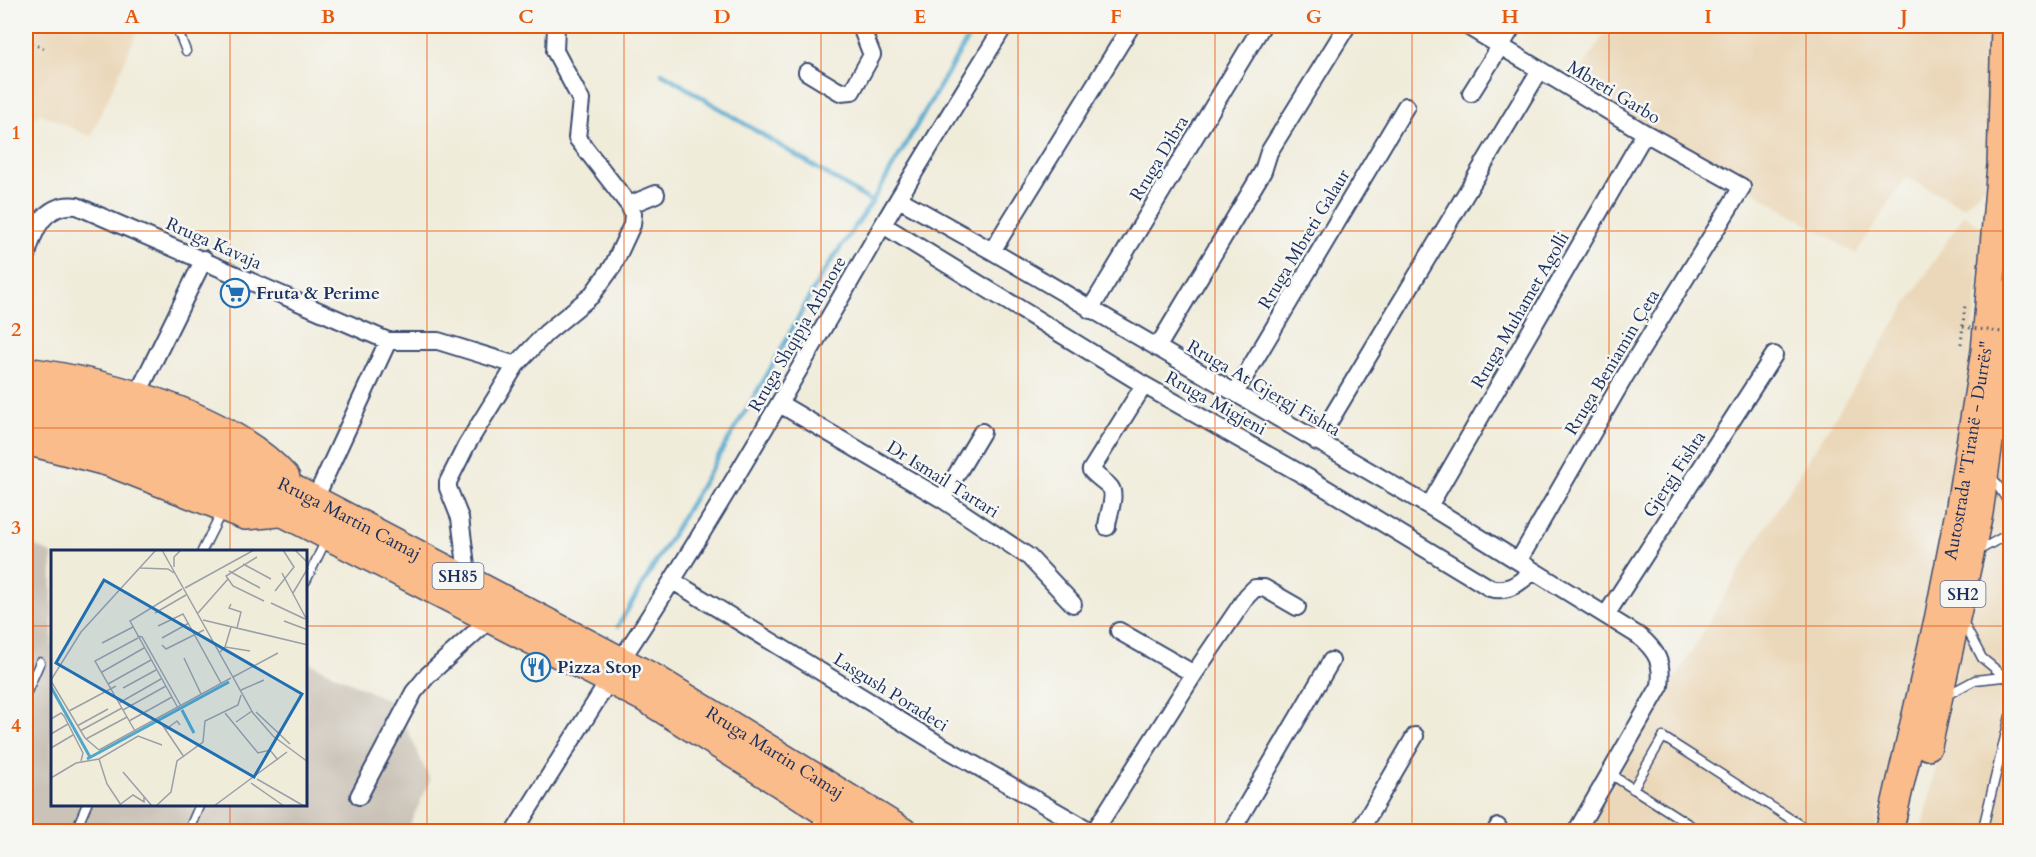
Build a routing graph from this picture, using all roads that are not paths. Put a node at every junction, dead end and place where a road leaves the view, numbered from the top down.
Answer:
1 (176, 26) edge
2 (556, 26) edge
3 (866, 26) edge
4 (1004, 26) edge
5 (1131, 26) edge
6 (1262, 26) edge
7 (1347, 26) edge
8 (1467, 26) edge
9 (1513, 26) edge
10 (2005, 26) edge
11 (1500, 46) junction
12 (186, 51) dead end
13 (1540, 70) junction
14 (807, 72) dead end
15 (1471, 93) dead end
16 (1406, 105) dead end
17 (1645, 133) junction
18 (1742, 187) joint
19 (656, 194) dead end
20 (899, 199) junction
21 (629, 205) junction
22 (883, 225) junction
23 (993, 251) junction
24 (26, 258) edge
25 (204, 259) junction
26 (2010, 293) edge
27 (1090, 310) junction
28 (388, 341) junction
29 (1157, 348) junction
30 (1774, 354) dead end
31 (516, 365) junction
32 (26, 371) edge
33 (143, 383) dead end
34 (1144, 385) junction
35 (1235, 393) junction
36 (26, 395) edge
37 (780, 404) junction
38 (26, 419) edge
39 (982, 432) dead end
40 (26, 441) edge
41 (1317, 442) junction
42 (161, 443) junction
43 (1987, 468) junction
44 (942, 499) junction
45 (298, 501) junction
46 (2010, 505) edge
47 (1429, 506) junction
48 (223, 508) junction
49 (1107, 527) dead end
50 (2010, 533) edge
51 (328, 537) junction
52 (202, 550) edge
53 (1970, 555) junction
54 (1519, 560) junction
55 (1532, 572) junction
56 (308, 576) edge
57 (673, 581) junction
58 (468, 582) junction
59 (1073, 604) dead end
60 (1297, 607) dead end
61 (1959, 614) junction
62 (1606, 615) junction
63 (491, 618) junction
64 (1119, 631) dead end
65 (1331, 661) dead end
66 (40, 662) dead end
67 (616, 669) junction
68 (1194, 674) junction
69 (2007, 679) edge
70 (26, 694) edge
71 (1939, 700) junction
72 (2010, 716) edge
73 (1415, 736) dead end
74 (1612, 771) junction
75 (1632, 789) junction
76 (359, 796) dead end
77 (86, 806) edge
78 (199, 806) edge
79 (823, 822) edge
80 (75, 831) edge
81 (188, 831) edge
82 (514, 831) edge
83 (857, 831) edge
84 (904, 831) edge
85 (1093, 831) edge
86 (1231, 831) edge
87 (1359, 831) edge
88 (1576, 831) edge
89 (1701, 831) edge
90 (1811, 831) edge
91 (1889, 831) edge
92 (1908, 831) edge
93 (1982, 831) edge

1 - 12 lane
2 - 21 street
3 - 14 street
4 - 20 street, Rruga Shqipja Arbnore
5 - 23 street
6 - 27 street, Rruga Dibra
7 - 29 street
8 - 11 street, Mbreti Garbo
9 - 11 street
10 - 91 highway, Autostrada "Tiranë - Durrës" / SH2
11 - 13 street, Mbreti Garbo
11 - 15 street
13 - 17 street, Mbreti Garbo
13 - 41 street
16 - 35 street, Rruga Mbreti Galaur
17 - 18 street, Mbreti Garbo
17 - 47 street, Rruga Muhamet Agolli
18 - 54 street, Rruga Beniamin Çeta
19 - 21 street
20 - 22 street, Rruga Shqipja Arbnore
20 - 23 street, Rruga At Gjergj Fishta
21 - 31 street
22 - 34 street, Rruga Migjeni
22 - 37 street, Rruga Shqipja Arbnore
23 - 27 street, Rruga At Gjergj Fishta
24 - 25 street, Rruga Kavaja
25 - 28 street, Rruga Kavaja
25 - 33 street
26 - 43 highway, Autostrada "Tiranë - Durrës" / SH2
27 - 29 street, Rruga At Gjergj Fishta
28 - 31 street, Rruga Kavaja
28 - 45 street
29 - 35 street, Rruga At Gjergj Fishta
30 - 62 street, Gjergj Fishta
31 - 58 street
32 - 45 highway
34 - 49 street
34 - 55 street, Rruga Migjeni
35 - 41 street, Rruga At Gjergj Fishta
36 - 42 highway, Rruga Martin Camaj / SH85
37 - 44 street, Dr Ismail Tartari
37 - 57 street, Rruga Shqipja Arbnore
38 - 42 highway, Rruga Martin Camaj / SH85
39 - 44 street
40 - 48 highway
41 - 47 street, Rruga At Gjergj Fishta
42 - 45 highway, Rruga Martin Camaj / SH85
43 - 46 lane
43 - 53 highway, Autostrada "Tiranë - Durrës" / SH2
44 - 59 street, Dr Ismail Tartari
45 - 48 highway
45 - 51 highway, Rruga Martin Camaj / SH85
45 - 58 highway, Rruga Martin Camaj / SH85
47 - 54 street, Rruga At Gjergj Fishta
48 - 52 lane
50 - 53 lane
51 - 56 lane
51 - 63 highway, Rruga Martin Camaj / SH85
53 - 61 highway, Autostrada "Tiranë - Durrës" / SH2
54 - 55 street, Rruga At Gjergj Fishta
55 - 62 street, Rruga At Gjergj Fishta
57 - 67 street, Rruga Shqipja Arbnore
57 - 85 street, Lasgush Poradeci
58 - 67 highway, Rruga Martin Camaj / SH85
60 - 68 street
61 - 69 lane
61 - 71 highway, Autostrada "Tiranë - Durrës" / SH2
62 - 74 street, Rruga At Gjergj Fishta
63 - 67 highway, Rruga Martin Camaj / SH85
63 - 76 street
64 - 68 street
65 - 86 street
66 - 70 lane
67 - 79 highway, Rruga Martin Camaj / SH85
67 - 82 street, Rruga Shqipja Arbnore
67 - 84 highway, Rruga Martin Camaj / SH85
68 - 85 street
69 - 71 lane
71 - 92 highway, Autostrada "Tiranë - Durrës" / SH2
72 - 93 lane
73 - 87 street
74 - 75 lane
74 - 88 street, Rruga At Gjergj Fishta
75 - 89 lane
75 - 90 lane
77 - 80 lane
78 - 81 lane
79 - 83 highway, Rruga Martin Camaj / SH85

